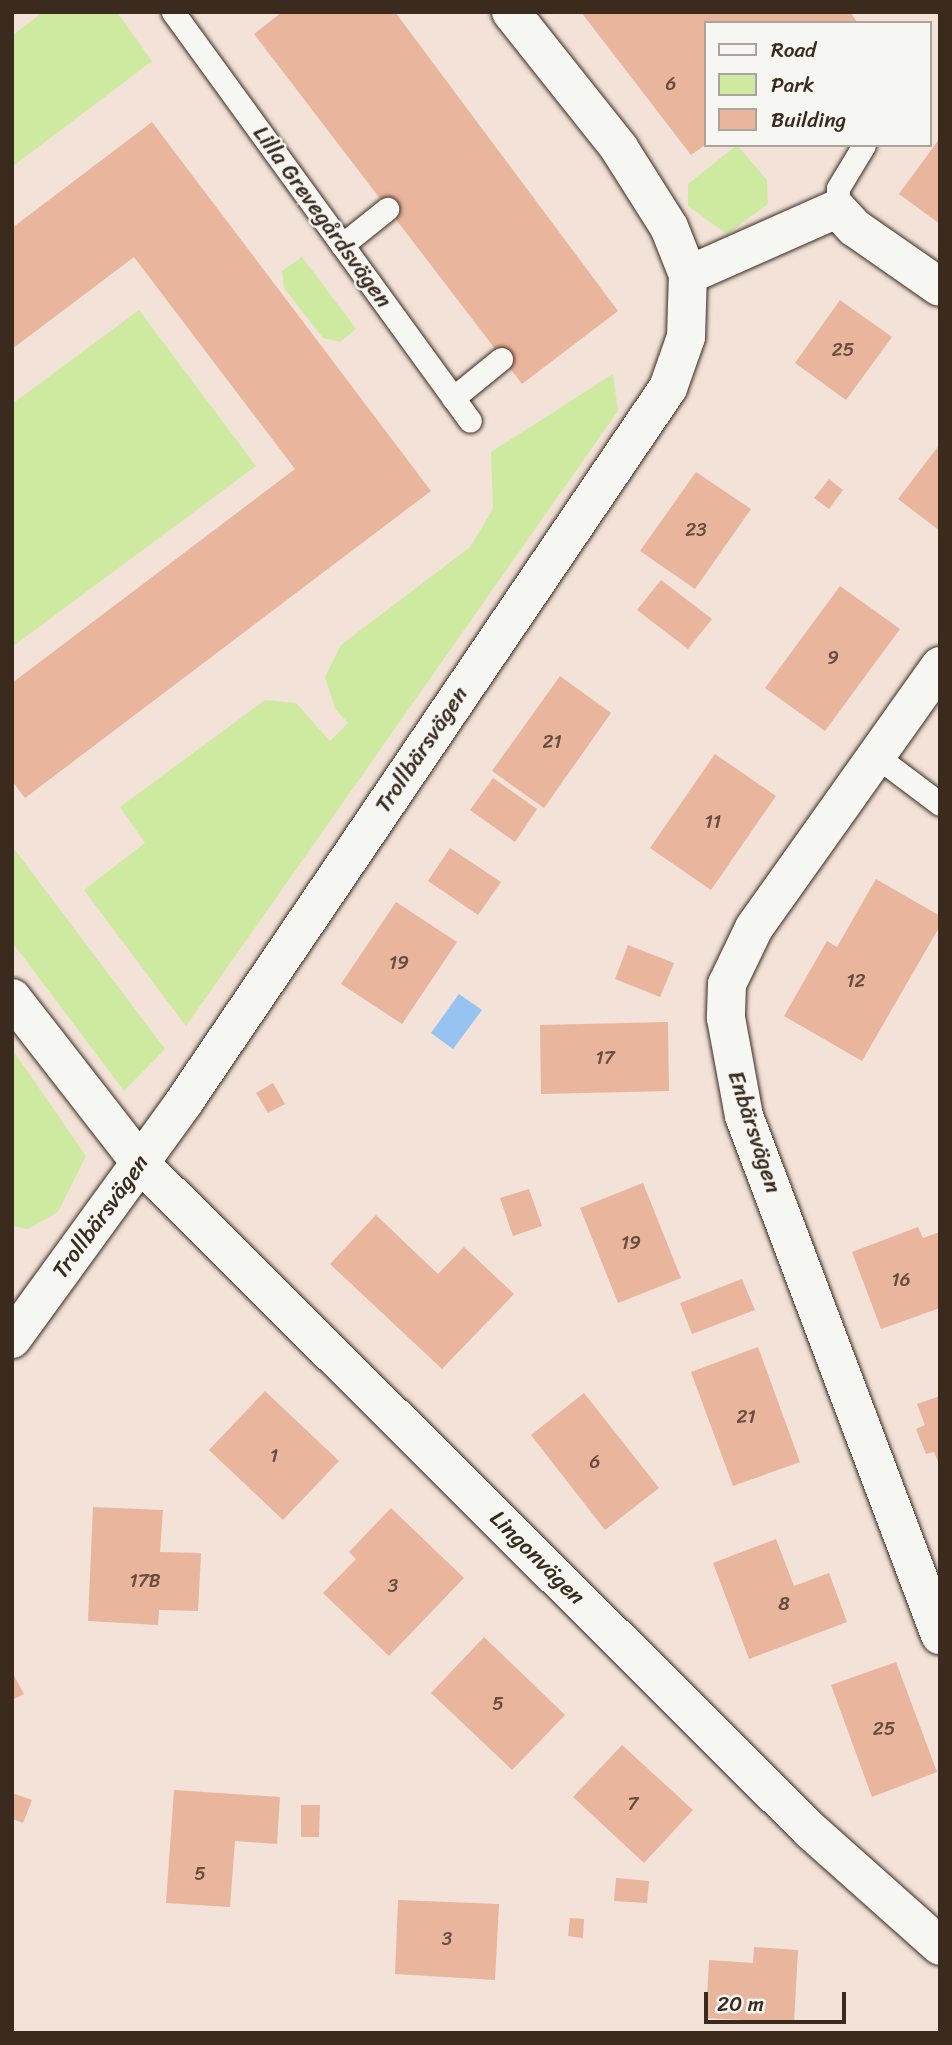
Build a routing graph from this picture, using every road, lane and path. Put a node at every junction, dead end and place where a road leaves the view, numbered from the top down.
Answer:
1 (173, 12) edge
2 (511, 12) edge
3 (863, 147) edge
4 (387, 209) dead end
5 (837, 209) junction
6 (342, 245) junction
7 (688, 275) junction
8 (940, 287) edge
9 (501, 359) dead end
10 (453, 398) junction
11 (470, 421) dead end
12 (940, 666) edge
13 (874, 755) junction
14 (940, 804) edge
15 (12, 999) edge
16 (141, 1164) junction
17 (12, 1339) edge
18 (940, 1635) edge
19 (938, 1939) edge

1 - 6 lane, Lilla Grevegårdsvägen
2 - 7 street
3 - 5 lane
4 - 6 lane
5 - 7 street
5 - 8 street
6 - 10 lane, Lilla Grevegårdsvägen
7 - 16 street, Trollbärsvägen
9 - 10 lane
10 - 11 lane, Lilla Grevegårdsvägen
12 - 13 street, Enbärsvägen
13 - 14 lane
13 - 18 street, Enbärsvägen
15 - 16 street, Lingonvägen
16 - 17 street, Trollbärsvägen
16 - 19 street, Lingonvägen

